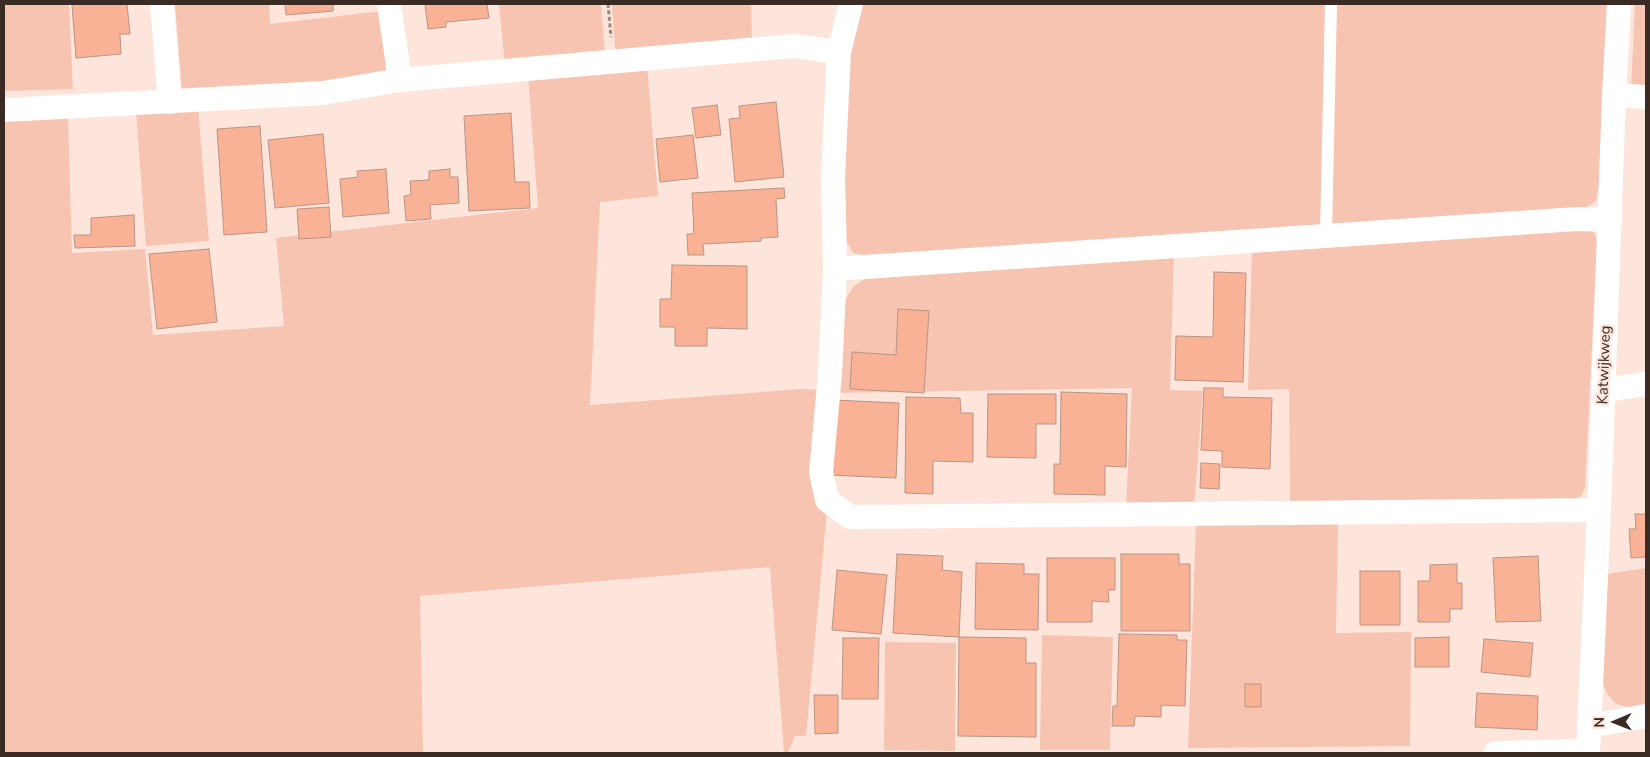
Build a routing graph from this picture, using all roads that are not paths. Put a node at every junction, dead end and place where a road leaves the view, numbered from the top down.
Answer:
1 (162, 4) edge
2 (389, 4) edge
3 (851, 4) edge
4 (1331, 4) edge
5 (1619, 4) edge
6 (840, 52) junction
7 (400, 80) junction
8 (1614, 95) junction
9 (1646, 97) edge
10 (170, 102) junction
11 (5, 110) edge
12 (1610, 220) junction
13 (1326, 235) junction
14 (835, 268) junction
15 (1646, 384) edge
16 (1604, 390) junction
17 (1599, 510) junction
18 (1646, 716) edge
19 (1589, 726) junction
20 (1588, 752) edge
21 (1496, 753) edge

1 - 10 street
2 - 7 street
3 - 6 street
4 - 13 lane
5 - 8 street, Katwijkweg
6 - 7 street
6 - 14 street
7 - 10 street
8 - 9 street
8 - 12 street, Katwijkweg
10 - 11 street
12 - 13 street
12 - 16 street, Katwijkweg
13 - 14 street
14 - 17 street
15 - 16 street
16 - 17 street, Katwijkweg
17 - 19 street, Katwijkweg
18 - 19 street
19 - 20 street, Katwijkweg
20 - 21 street

